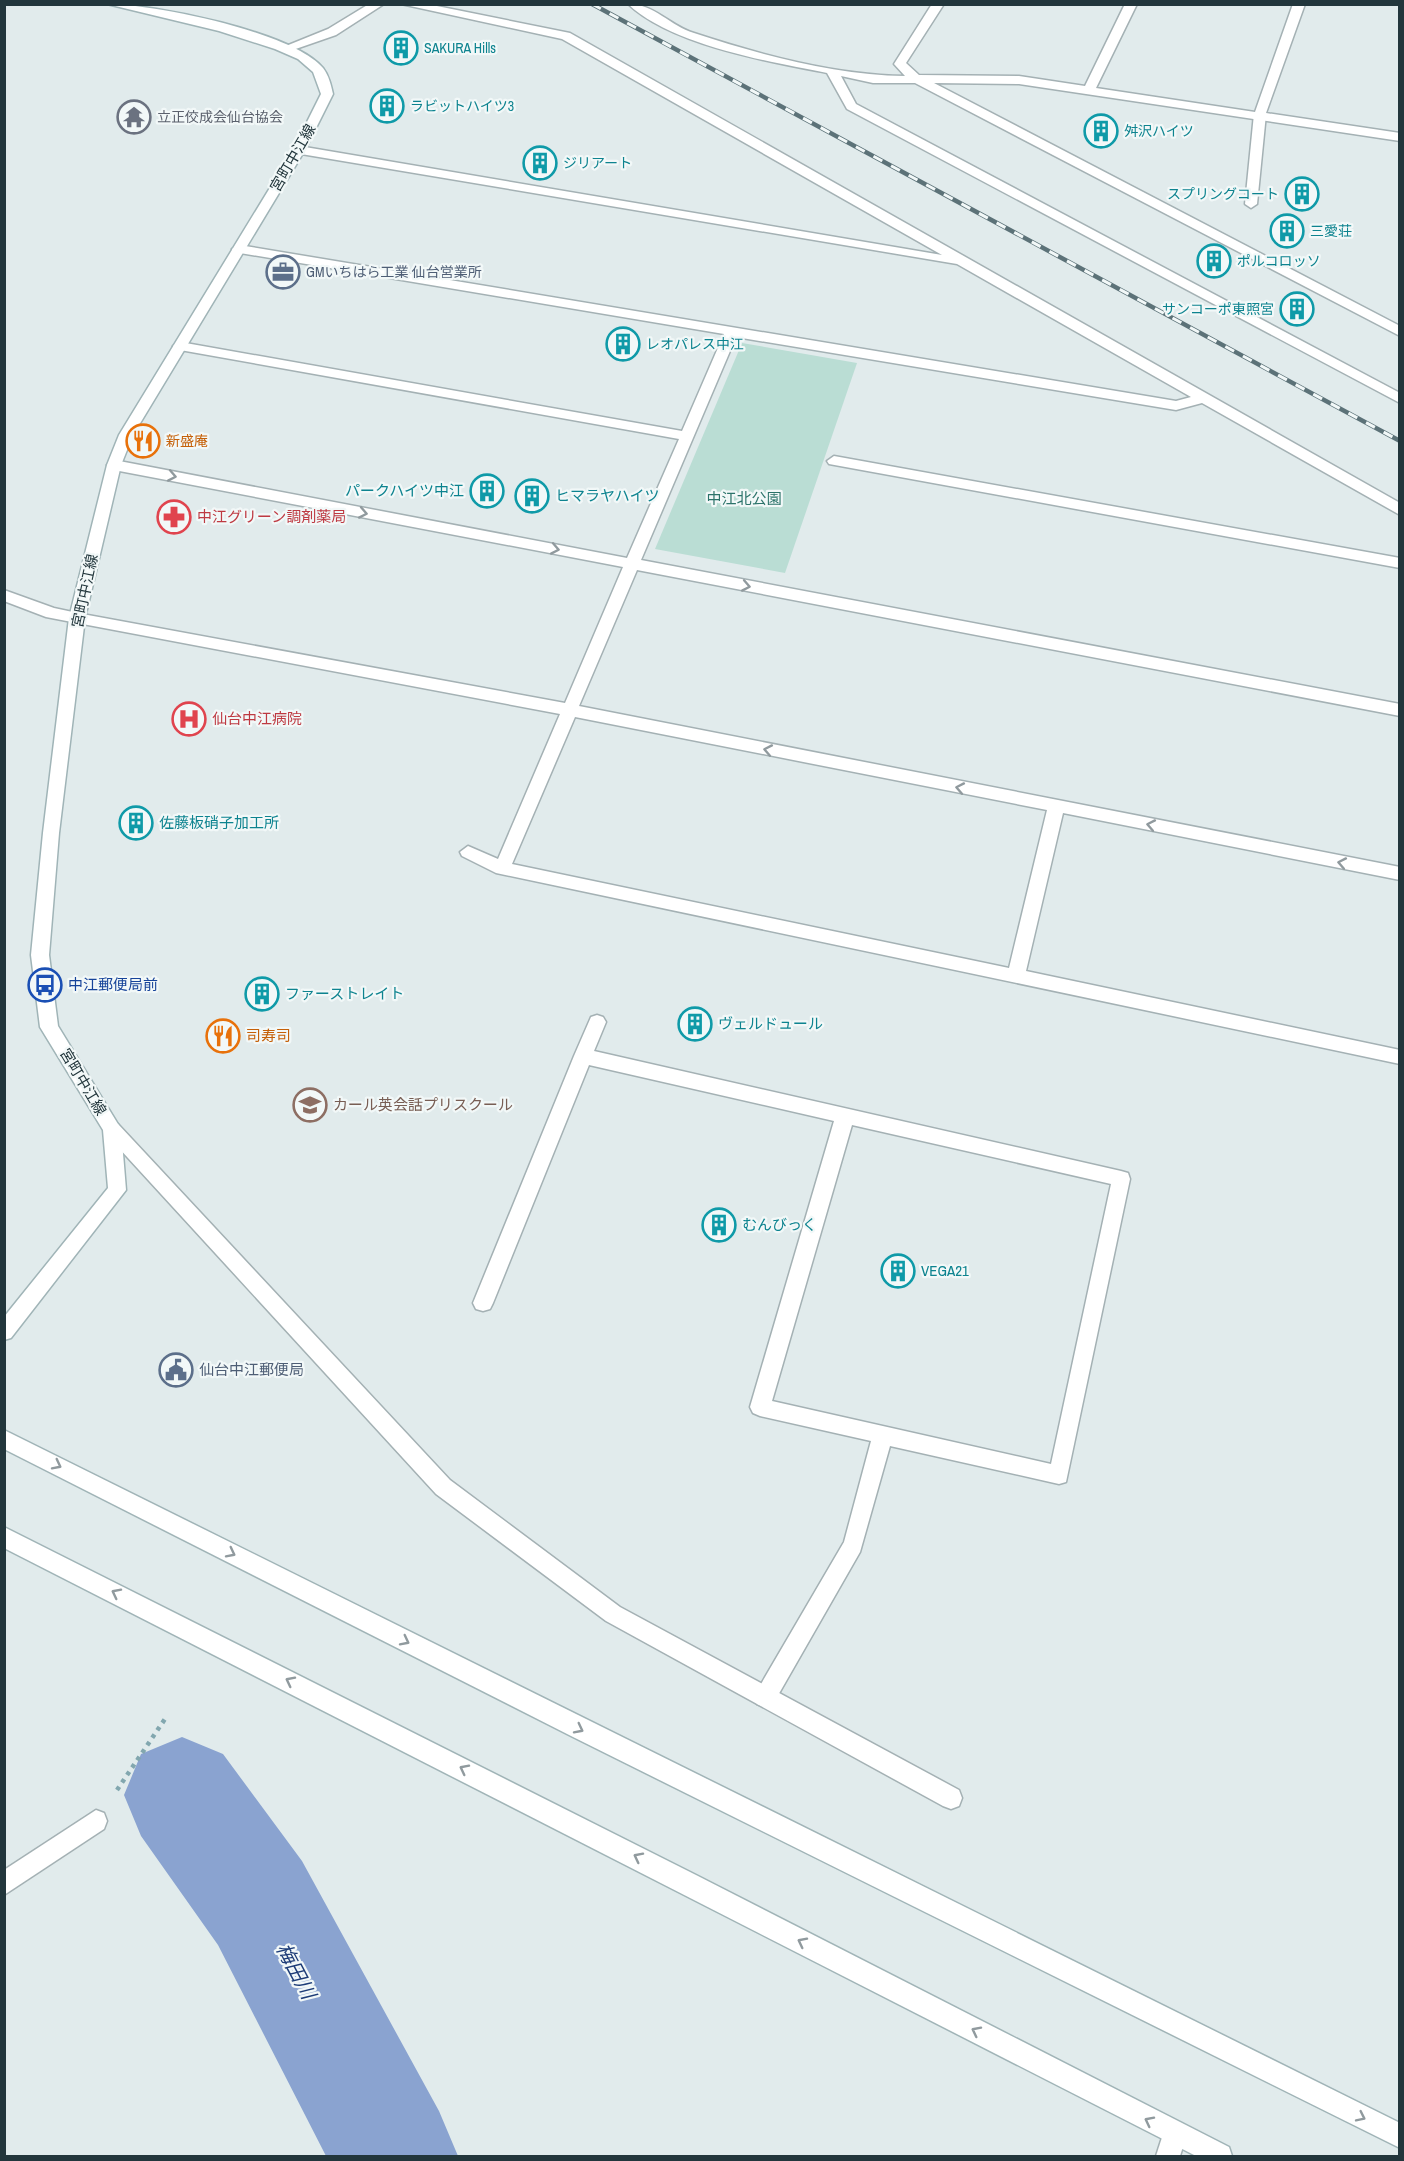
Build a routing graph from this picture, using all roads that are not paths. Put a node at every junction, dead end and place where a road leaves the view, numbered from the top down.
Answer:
1 (113, 4) edge
2 (378, 4) edge
3 (407, 4) edge
4 (634, 4) edge
5 (938, 4) edge
6 (1131, 4) edge
7 (1299, 4) edge
8 (286, 48) junction
9 (832, 71) junction
10 (915, 78) junction
11 (1088, 92) junction
12 (1260, 114) junction
13 (1400, 137) edge
14 (299, 150) junction
15 (1251, 204) dead end
16 (239, 249) junction
17 (966, 263) junction
18 (732, 331) junction
19 (1400, 332) edge
20 (180, 346) junction
21 (1203, 398) junction
22 (1400, 399) edge
23 (687, 436) junction
24 (834, 461) dead end
25 (114, 465) junction
26 (1400, 510) edge
27 (1400, 563) edge
28 (632, 564) junction
29 (4, 595) edge
30 (77, 618) junction
31 (570, 710) junction
32 (1400, 710) edge
33 (1056, 807) junction
34 (468, 852) dead end
35 (502, 868) junction
36 (1400, 874) edge
37 (1016, 976) junction
38 (597, 1022) dead end
39 (583, 1056) junction
40 (1400, 1057) edge
41 (845, 1116) junction
42 (112, 1129) junction
43 (483, 1303) dead end
44 (4, 1332) edge
45 (883, 1436) junction
46 (4, 1439) edge
47 (4, 1537) edge
48 (765, 1696) junction
49 (951, 1798) dead end
50 (96, 1821) road end
51 (4, 1884) edge
52 (1400, 2136) edge
53 (1171, 2145) edge
54 (1220, 2157) edge

1 - 8 street, 宮町中江線
2 - 8 street
3 - 17 street
4 - 9 street
5 - 10 street
6 - 11 street
7 - 12 street
8 - 14 street, 宮町中江線
9 - 10 street
9 - 22 street
10 - 11 street
10 - 19 street
11 - 12 street
12 - 13 street
12 - 15 street
14 - 16 street, 宮町中江線
14 - 17 street
16 - 18 street
16 - 20 street, 宮町中江線
17 - 21 street
18 - 21 street
18 - 23 street
20 - 23 street
20 - 25 street, 宮町中江線
21 - 26 street
23 - 28 street
24 - 27 street
25 -> 28 street
25 - 30 street, 宮町中江線
28 - 31 street
28 -> 32 street
29 - 30 street
30 - 31 street
30 - 42 street, 宮町中江線
33 -> 31 street
31 - 35 street
36 -> 33 street
33 - 37 street
34 - 35 street
35 - 37 street
37 - 40 street
38 - 39 street
39 - 41 street
39 - 43 street
41 - 45 street
41 - 45 street
42 - 44 street, 宮町中江線
42 - 48 street
45 - 48 street
46 -> 52 street
53 -> 47 street
48 - 49 street
50 - 51 street
53 - 54 street

